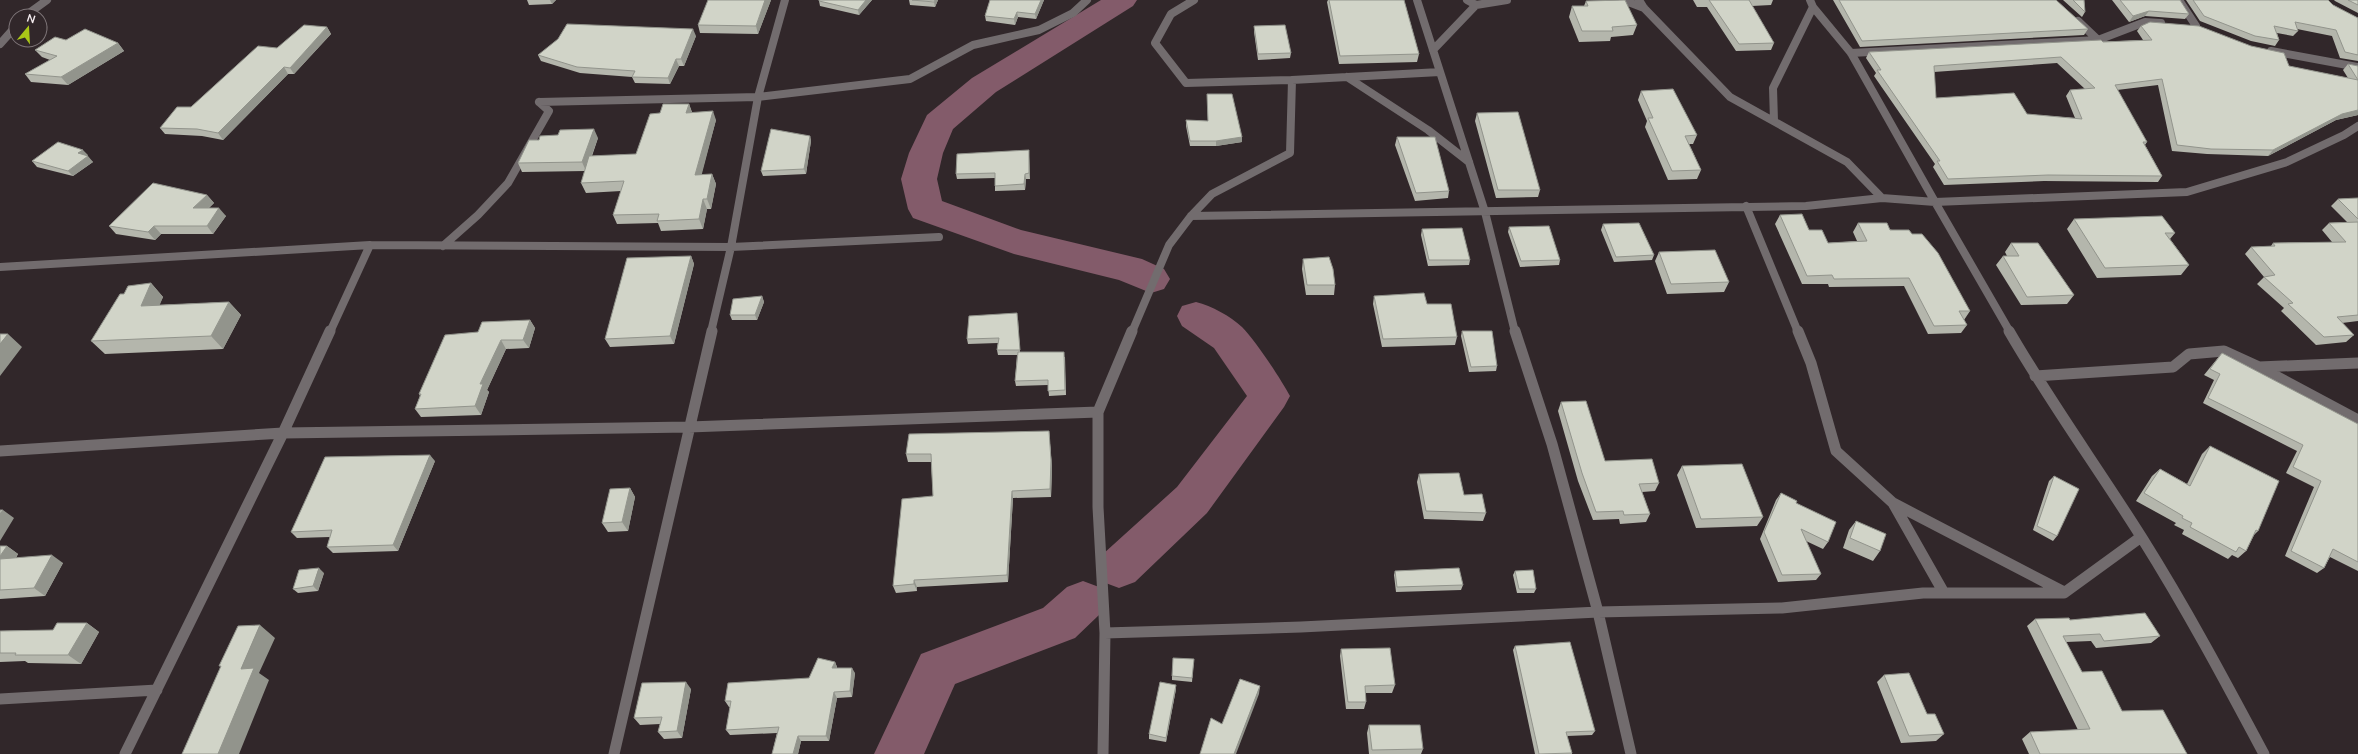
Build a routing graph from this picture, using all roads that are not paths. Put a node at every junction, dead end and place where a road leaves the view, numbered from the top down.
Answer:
1 (47, 0) edge
2 (785, 0) edge
3 (1087, 0) edge
4 (1194, 0) edge
5 (1417, 0) edge
6 (1467, 0) edge
7 (1507, 0) edge
8 (1623, 0) edge
9 (1639, 0) edge
10 (2180, 0) edge
11 (1811, 4) edge
12 (1476, 5) junction
13 (36, 8) edge
14 (1644, 8) junction
15 (2071, 15) edge
16 (2167, 24) edge
17 (2182, 25) edge
18 (8, 35) edge
19 (2098, 40) junction
20 (0, 44) edge
21 (1433, 50) junction
22 (2265, 50) edge
23 (1851, 53) junction
24 (2358, 67) edge
25 (1440, 72) junction
26 (1347, 77) junction
27 (1292, 80) junction
28 (758, 97) junction
29 (1774, 121) junction
30 (2358, 126) edge
31 (1469, 162) junction
32 (1882, 198) junction
33 (1935, 202) junction
34 (1746, 206) junction
35 (1485, 212) junction
36 (1190, 216) junction
37 (939, 237) dead end
38 (370, 245) junction
39 (443, 246) junction
40 (731, 247) junction
41 (0, 267) edge
42 (2358, 363) edge
43 (2259, 367) junction
44 (2035, 376) junction
45 (1098, 412) junction
46 (2358, 420) edge
47 (690, 427) junction
48 (283, 433) junction
49 (0, 451) edge
50 (1893, 503) junction
51 (2141, 537) junction
52 (1944, 593) junction
53 (2064, 593) junction
54 (1598, 612) junction
55 (1105, 633) junction
56 (157, 690) junction
57 (0, 699) edge
58 (125, 754) edge
59 (614, 754) edge
60 (1103, 754) edge
61 (1631, 754) edge
62 (2264, 754) edge

1 - 13 street
2 - 28 street
3 - 28 street
4 - 27 street
5 - 21 street
6 - 12 street
7 - 12 street
8 - 14 street
9 - 14 street
10 - 17 street
11 - 23 street
11 - 29 street
12 - 21 street
14 - 29 street
15 - 19 street
16 - 19 street
18 - 20 street
19 - 23 street
21 - 25 street
22 - 24 street
23 - 33 street
25 - 26 street
25 - 31 street
26 - 27 street
26 - 31 street
27 - 36 street
28 - 39 street
28 - 40 street
29 - 32 street
30 - 33 street
31 - 35 street
32 - 33 street
32 - 34 street
33 - 44 street
34 - 35 street
34 - 50 street
35 - 36 street
35 - 54 street
36 - 45 street
37 - 40 street
38 - 39 street
38 - 41 street
38 - 48 street
39 - 40 street
40 - 47 street
42 - 43 street
43 - 44 street
43 - 46 street
44 - 51 street
45 - 47 street
45 - 55 street
47 - 48 street
47 - 59 street
48 - 49 street
48 - 56 street
50 - 52 street
50 - 53 street
51 - 53 street
51 - 62 street
52 - 53 street
52 - 54 street
54 - 55 street
54 - 61 street
55 - 60 street
56 - 57 street
56 - 58 street

